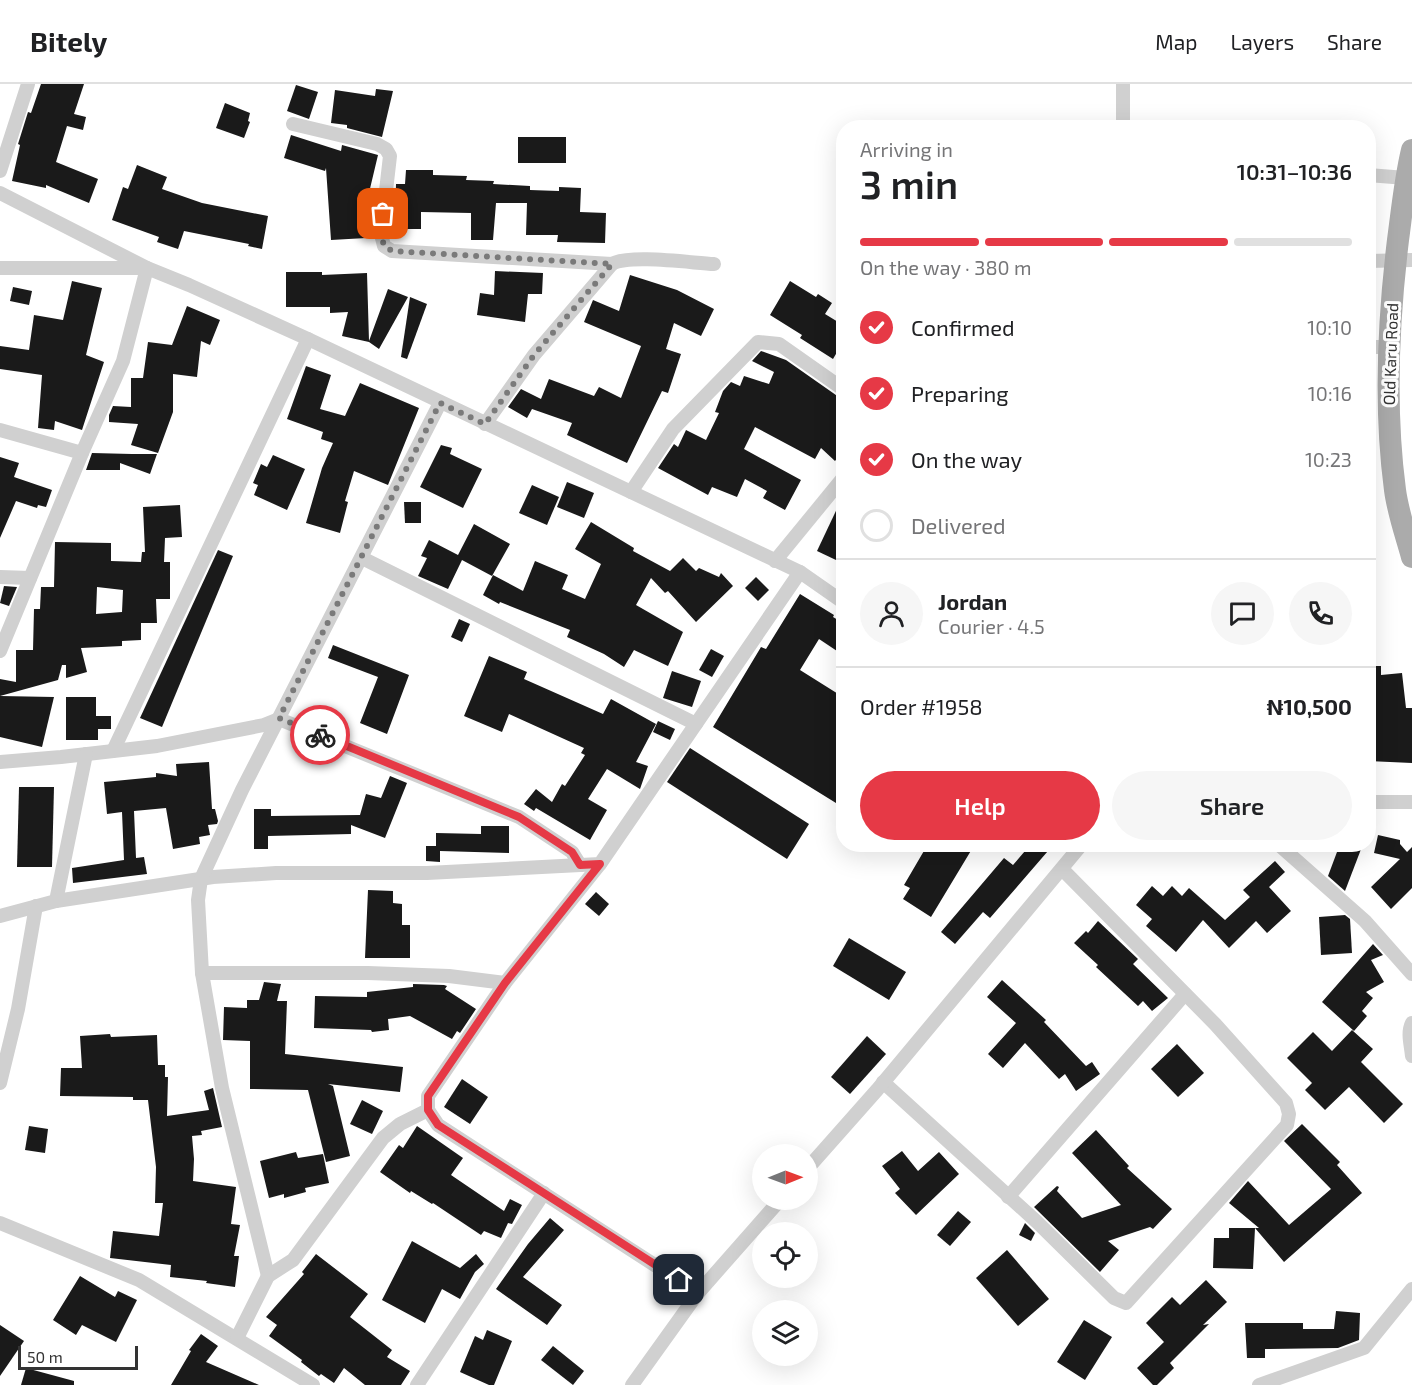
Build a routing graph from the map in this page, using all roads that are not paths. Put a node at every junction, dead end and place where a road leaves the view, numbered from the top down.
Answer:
1 (28, 84) edge
2 (1123, 84) edge
3 (1123, 120) edge
4 (293, 124) dead end
5 (1412, 150) edge
6 (0, 171) edge
7 (1376, 176) edge
8 (1406, 178) junction
9 (0, 194) edge
10 (1404, 260) edge
11 (1376, 261) edge
12 (612, 264) junction
13 (714, 264) dead end
14 (0, 268) edge
15 (147, 268) junction
16 (308, 339) junction
17 (1378, 347) edge
18 (836, 384) edge
19 (440, 403) junction
20 (485, 424) junction
21 (0, 430) edge
22 (82, 453) junction
23 (836, 487) edge
24 (631, 492) junction
25 (1412, 557) edge
26 (362, 558) junction
27 (775, 561) junction
28 (800, 572) junction
29 (0, 577) edge
30 (30, 578) junction
31 (836, 597) edge
32 (0, 651) edge
33 (279, 718) junction
34 (696, 724) junction
35 (113, 751) junction
36 (86, 754) junction
37 (0, 762) edge
38 (1376, 802) edge
39 (1412, 802) edge
40 (1076, 852) edge
41 (1287, 852) edge
42 (600, 864) junction
43 (580, 865) junction
44 (1062, 869) junction
45 (201, 879) junction
46 (56, 901) junction
47 (36, 906) junction
48 (0, 916) edge
49 (202, 974) junction
50 (1412, 974) edge
51 (505, 983) junction
52 (1185, 994) junction
53 (1412, 1023) edge
54 (1412, 1056) edge
55 (883, 1082) junction
56 (0, 1083) edge
57 (428, 1110) junction
58 (818, 1156) edge
59 (544, 1193) junction
60 (1008, 1197) junction
61 (771, 1210) edge
62 (0, 1223) edge
63 (268, 1276) junction
64 (1412, 1289) edge
65 (698, 1293) junction
66 (237, 1338) junction
67 (313, 1385) edge
68 (417, 1385) edge
69 (632, 1385) edge
70 (1260, 1385) edge

1 - 6 street
2 - 3 street
4 - 12 street
5 - 8 main road, Old Karu Road
7 - 8 street
8 - 10 main road, Old Karu Road
9 - 15 street
10 - 11 street
10 - 17 main road, Old Karu Road
12 - 13 street
12 - 20 street
14 - 15 street
15 - 16 street
15 - 22 street
16 - 19 street
16 - 35 street
17 - 25 main road, Old Karu Road
18 - 24 street
19 - 20 street
19 - 26 street
20 - 24 street
21 - 22 street
22 - 30 street
23 - 27 street
24 - 27 street
26 - 33 street
26 - 34 street
27 - 28 street
28 - 31 street
28 - 34 street
29 - 30 street
30 - 32 street
33 - 35 street
33 - 43 street
33 - 45 street
34 - 42 street
35 - 36 street
36 - 37 street
36 - 46 street
38 - 39 street
40 - 44 street
41 - 50 street
42 - 43 street
42 - 51 street
43 - 45 street
44 - 52 street
44 - 55 street
45 - 46 street
45 - 49 street
46 - 47 street
47 - 48 street
47 - 56 street
49 - 51 street
49 - 63 street
51 - 57 street
52 - 60 street
52 - 60 street
53 - 54 street
55 - 58 street
55 - 60 street
57 - 59 street
57 - 63 street
59 - 65 street
59 - 68 street
61 - 65 street
62 - 66 street
63 - 66 street
64 - 70 street
65 - 69 street
66 - 67 street

